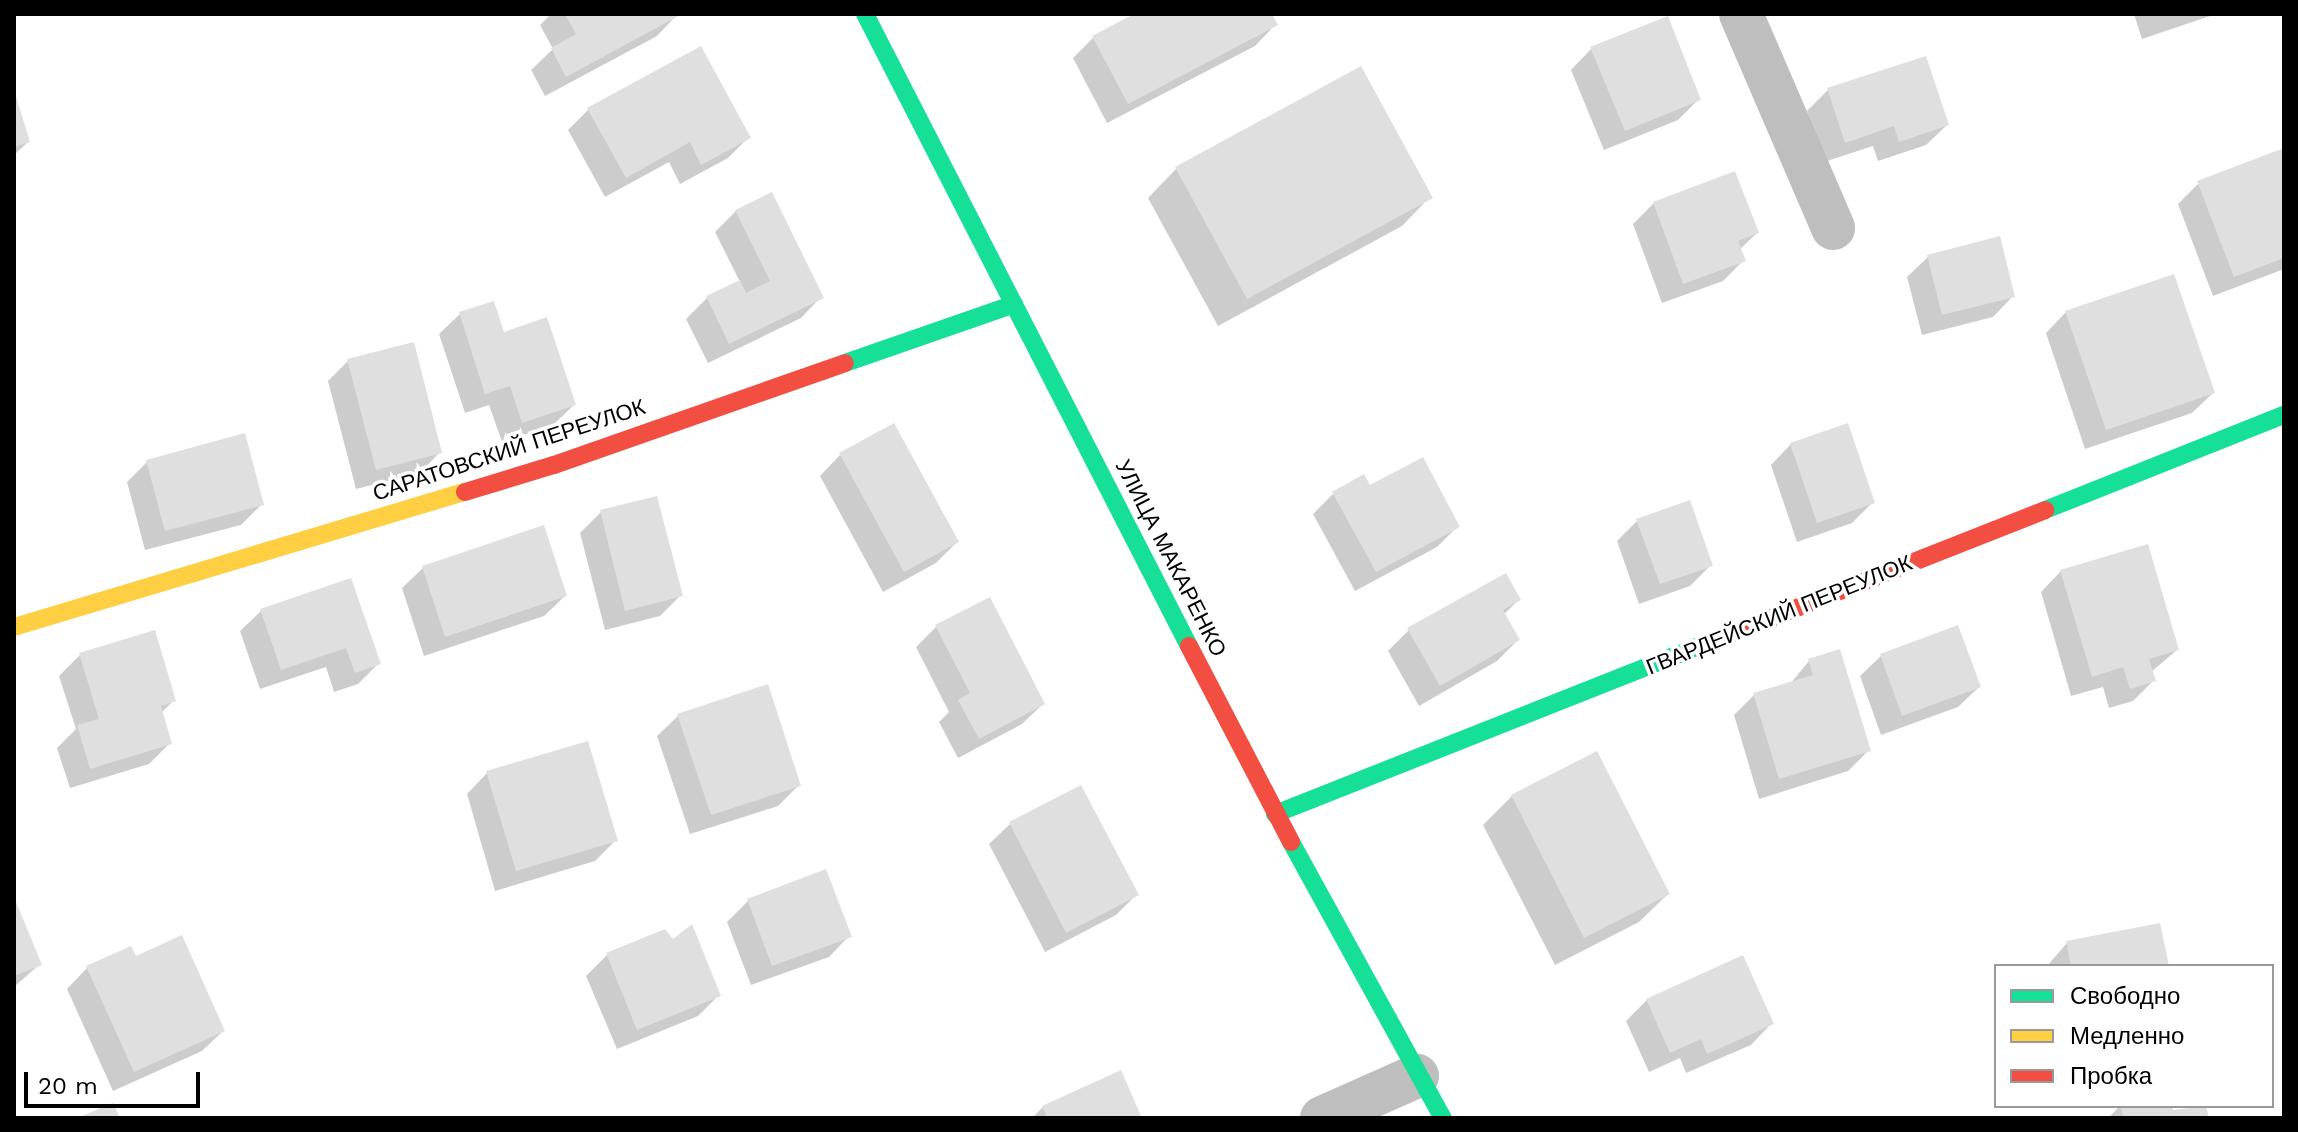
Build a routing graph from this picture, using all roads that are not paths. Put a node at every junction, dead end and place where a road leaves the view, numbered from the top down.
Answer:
1 (865, 14) edge
2 (1741, 14) edge
3 (1833, 228) dead end
4 (1014, 304) junction
5 (2284, 415) edge
6 (14, 627) edge
7 (1275, 814) junction
8 (1417, 1076) junction
9 (1322, 1118) edge
10 (1443, 1118) edge

1 - 4 street, УЛИЦА МАКАРЕНКО
2 - 3 street
4 - 6 street, САРАТОВСКИЙ ПЕРЕУЛОК
4 - 7 street, УЛИЦА МАКАРЕНКО
5 - 7 street, ГВАРДЕЙСКИЙ ПЕРЕУЛОК
7 - 8 street, УЛИЦА МАКАРЕНКО
8 - 9 street
8 - 10 street, УЛИЦА МАКАРЕНКО

